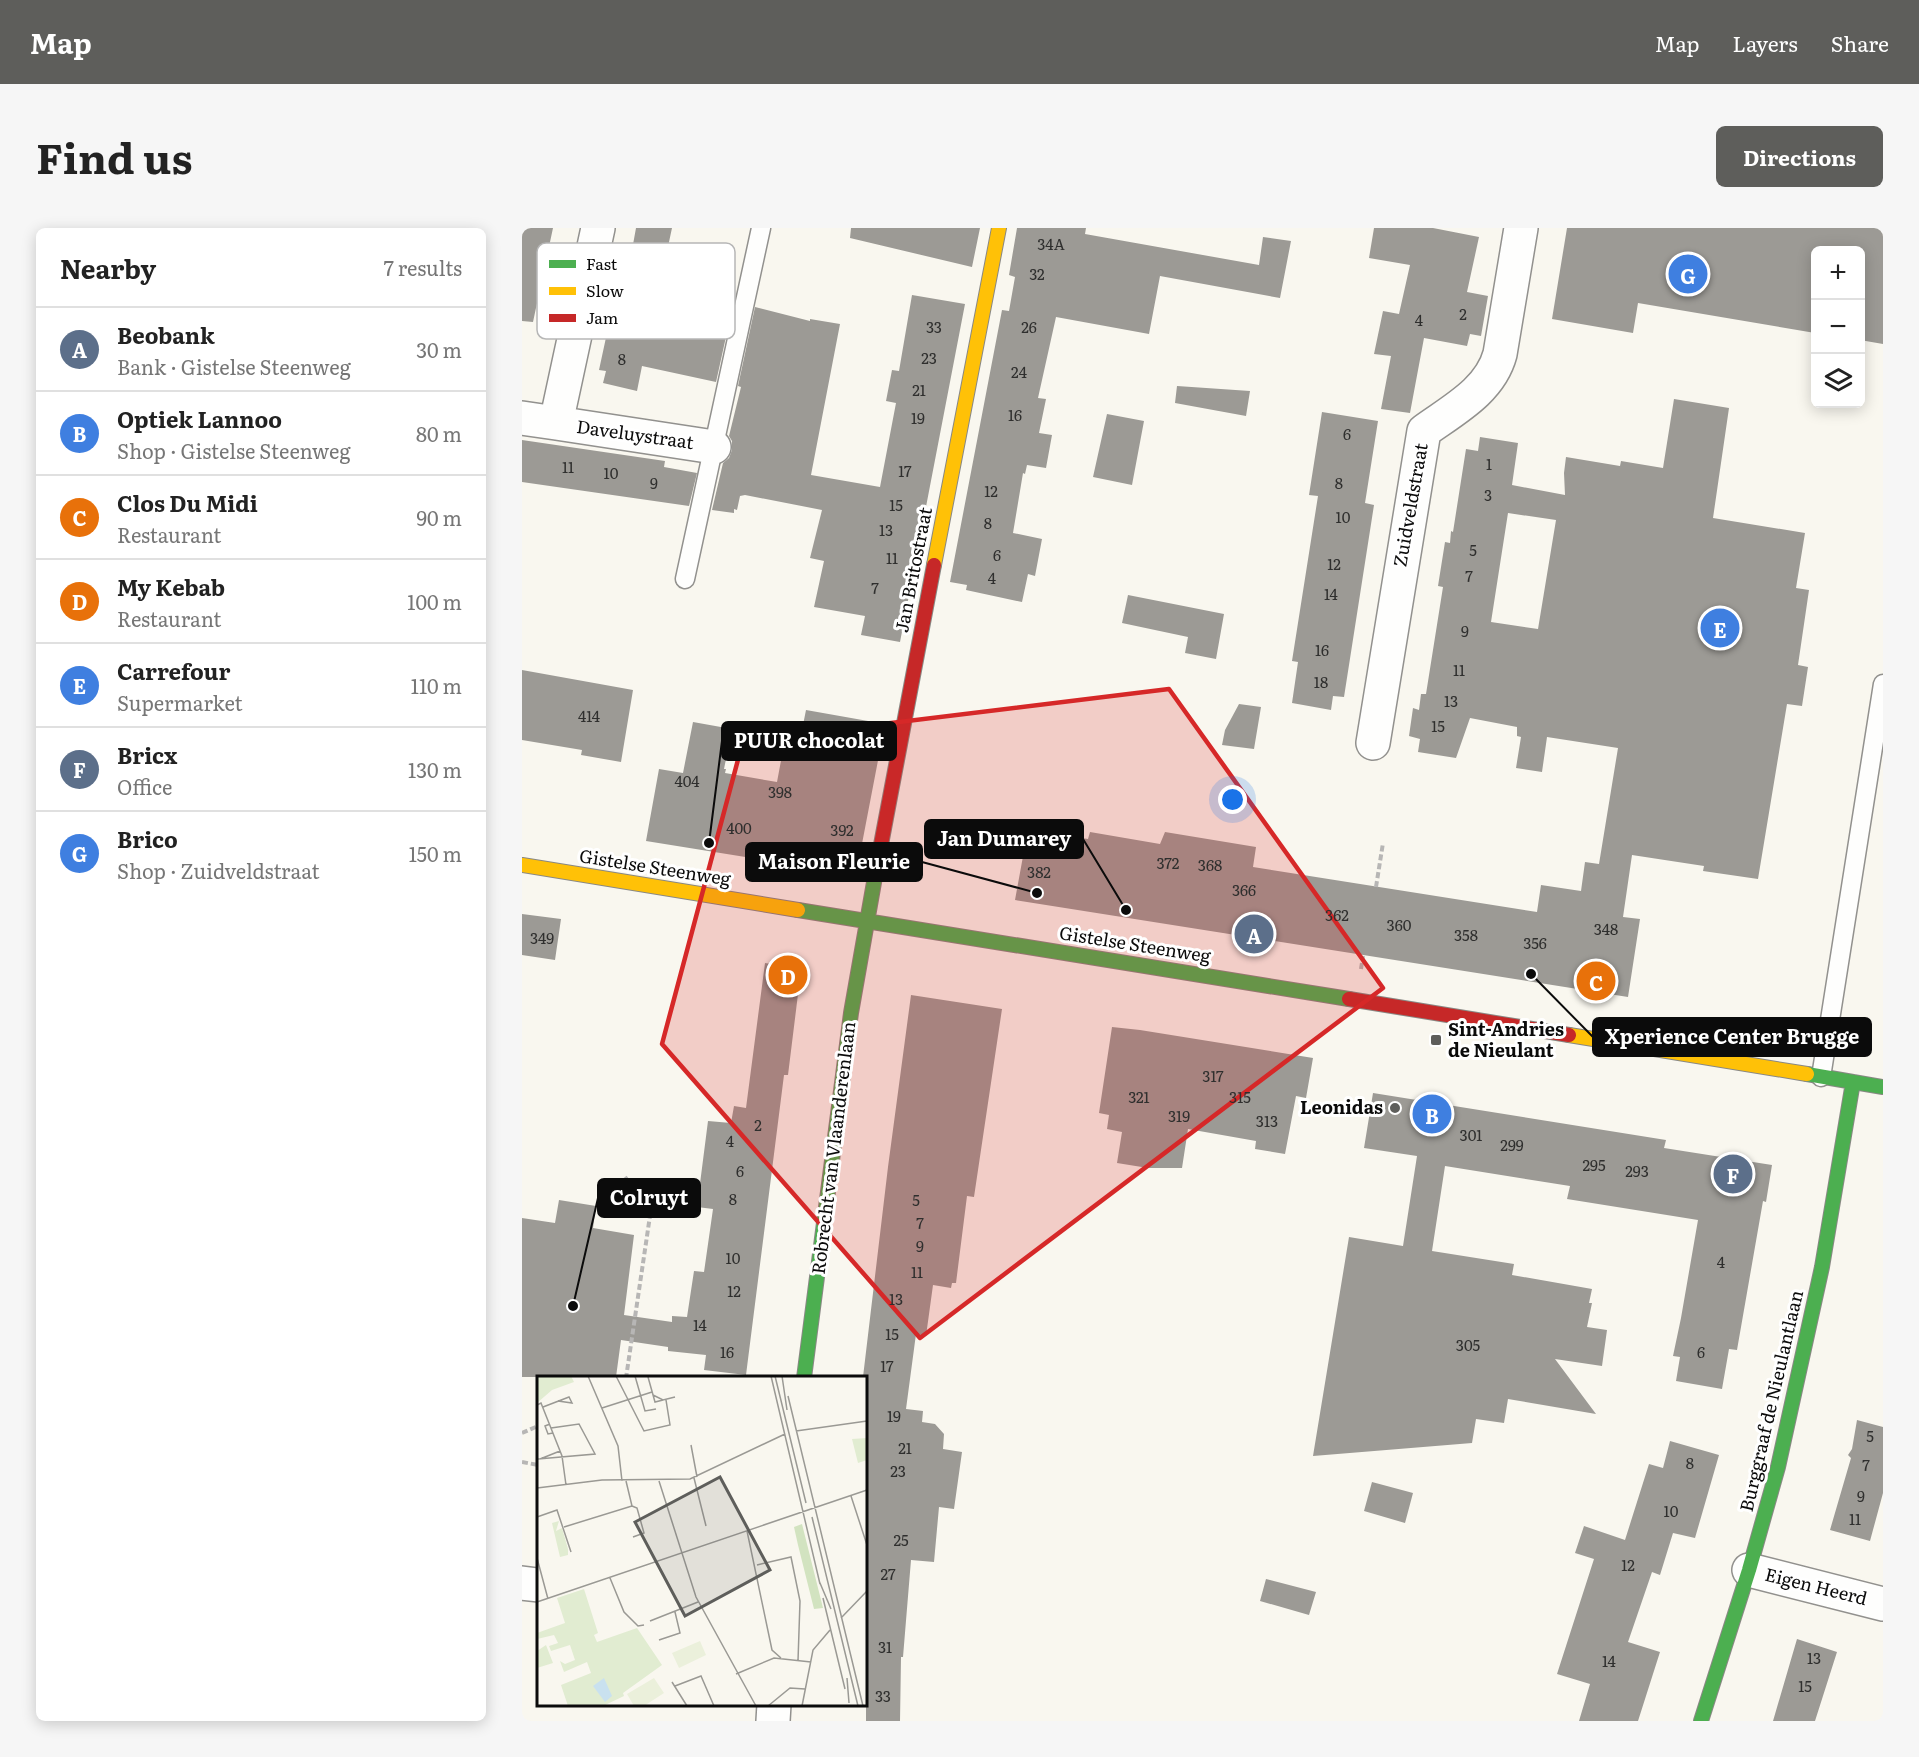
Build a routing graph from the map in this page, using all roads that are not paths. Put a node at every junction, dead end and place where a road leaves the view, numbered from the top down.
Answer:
1 (598, 228) edge
2 (761, 228) edge
3 (999, 228) edge
4 (1521, 228) edge
5 (595, 243) edge
6 (574, 339) edge
7 (522, 418) edge
8 (556, 423) junction
9 (714, 447) junction
10 (685, 579) dead end
11 (1883, 684) edge
12 (1373, 743) dead end
13 (522, 865) edge
14 (867, 920) junction
15 (1821, 1077) junction
16 (1853, 1082) junction
17 (1883, 1088) edge
18 (804, 1376) edge
19 (1749, 1570) junction
20 (522, 1583) edge
21 (537, 1585) edge
22 (1883, 1604) edge
23 (774, 1706) edge
24 (773, 1721) edge
25 (1701, 1721) edge

1 - 5 street, Daveluystraat
2 - 9 lane
3 - 14 street, Jan Britostraat
4 - 12 street, Zuidveldstraat
6 - 8 street, Daveluystraat
7 - 8 street, Daveluystraat
8 - 9 street, Daveluystraat
9 - 10 lane
11 - 15 lane
13 - 14 street, Gistelse Steenweg
14 - 15 street, Gistelse Steenweg
14 - 18 street, Robrecht van Vlaanderenlaan
15 - 16 street, Gistelse Steenweg
16 - 17 street, Gistelse Steenweg
16 - 19 street, Burggraaf de Nieulantlaan
19 - 22 street, Eigen Heerd
19 - 25 street, Burggraaf de Nieulantlaan
20 - 21 street
23 - 24 street

